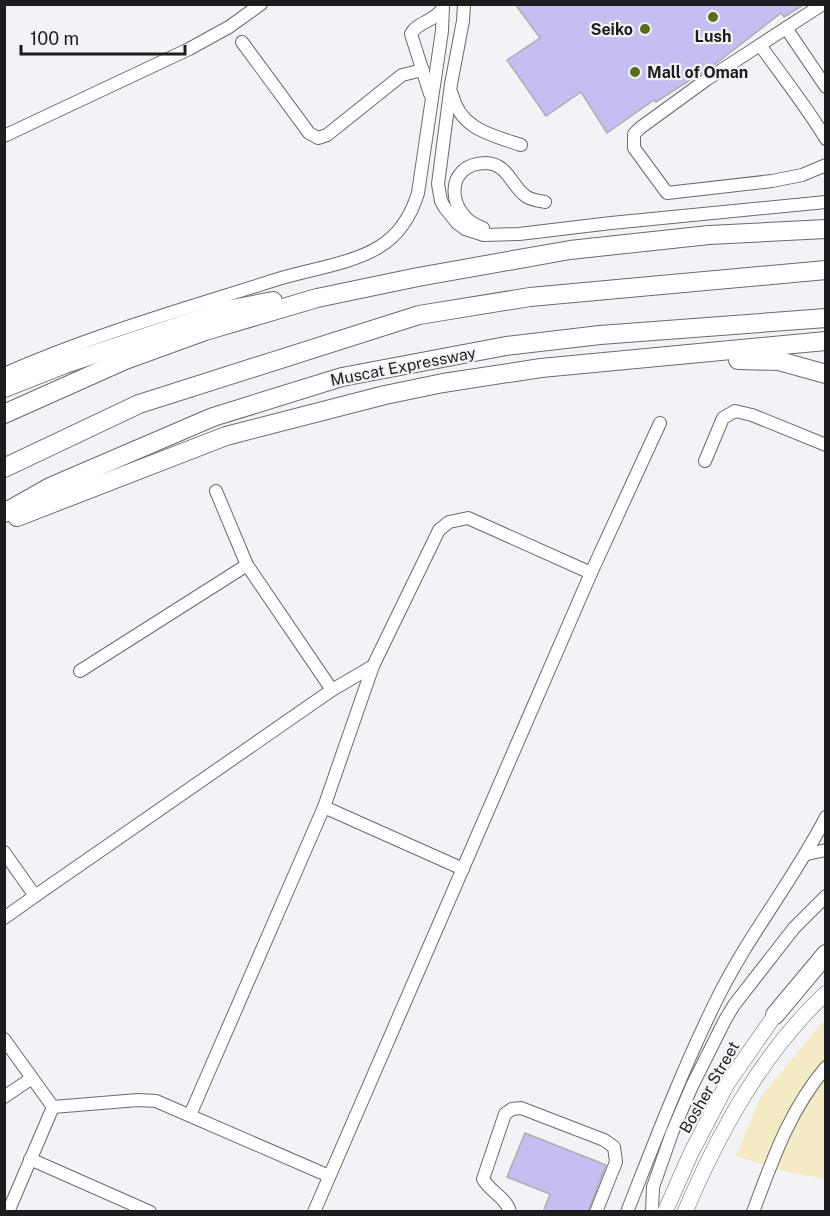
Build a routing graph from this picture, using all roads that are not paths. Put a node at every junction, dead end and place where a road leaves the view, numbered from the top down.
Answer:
1 (259, 4) edge
2 (464, 4) edge
3 (823, 4) edge
4 (443, 6) edge
5 (786, 28) junction
6 (242, 42) dead end
7 (760, 45) junction
8 (415, 49) junction
9 (423, 70) junction
10 (402, 75) junction
11 (452, 84) junction
12 (825, 87) edge
13 (431, 99) junction
14 (4, 136) edge
15 (825, 139) edge
16 (521, 145) dead end
17 (825, 165) edge
18 (545, 202) dead end
19 (825, 202) edge
20 (825, 217) edge
21 (825, 229) edge
22 (519, 234) junction
23 (709, 235) junction
24 (825, 270) edge
25 (317, 298) junction
26 (825, 318) edge
27 (825, 341) edge
28 (595, 364) junction
29 (4, 374) edge
30 (825, 374) edge
31 (4, 388) edge
32 (4, 414) edge
33 (660, 423) dead end
34 (825, 445) edge
35 (705, 461) dead end
36 (4, 468) edge
37 (216, 491) dead end
38 (4, 513) edge
39 (4, 522) edge
40 (247, 565) junction
41 (591, 573) junction
42 (373, 666) junction
43 (80, 671) dead end
44 (332, 690) junction
45 (324, 807) junction
46 (825, 820) edge
47 (825, 850) edge
48 (4, 852) edge
49 (807, 854) junction
50 (463, 869) junction
51 (35, 896) junction
52 (825, 896) edge
53 (4, 918) edge
54 (825, 954) edge
55 (825, 966) edge
56 (825, 993) edge
57 (775, 1015) junction
58 (4, 1039) edge
59 (825, 1067) edge
60 (32, 1078) junction
61 (4, 1097) edge
62 (53, 1107) junction
63 (190, 1115) junction
64 (30, 1159) junction
65 (329, 1176) junction
66 (8, 1212) edge
67 (150, 1212) edge
68 (314, 1212) edge
69 (510, 1212) edge
70 (596, 1212) edge
71 (627, 1212) edge
72 (652, 1212) edge
73 (665, 1212) edge
74 (685, 1212) edge
75 (753, 1212) edge

1 - 14 street
2 - 11 street
3 - 5 street
4 - 8 street
4 - 13 street
5 - 7 street
5 - 12 street
6 - 10 street
7 - 15 street
7 - 17 street
8 - 9 street
8 - 10 street
9 - 10 street
9 - 13 street
11 - 16 street
11 - 22 street
13 - 29 street
18 - 22 street
19 - 22 street
20 - 23 highway
21 - 23 highway
23 - 25 highway
24 - 36 highway
25 - 31 highway
25 - 32 highway
26 - 38 highway, Muscat Expressway
27 - 28 highway
28 - 30 highway
28 - 39 highway
33 - 41 street
34 - 35 street
37 - 40 street
40 - 43 street
40 - 44 street
41 - 42 street
41 - 50 street
42 - 44 street
42 - 45 street
44 - 51 street
45 - 50 street
45 - 63 street
46 - 49 street
47 - 49 street
48 - 51 street
49 - 71 street
50 - 65 street
51 - 53 street
52 - 72 street
54 - 57 highway
55 - 57 main road, Bosher Street
56 - 74 main road, Bosher Street
57 - 73 main road, Bosher Street
58 - 60 street
59 - 75 street
60 - 61 street
60 - 62 street
62 - 63 street
62 - 64 street
63 - 65 street
64 - 66 street
64 - 67 street
65 - 68 street
69 - 70 street

